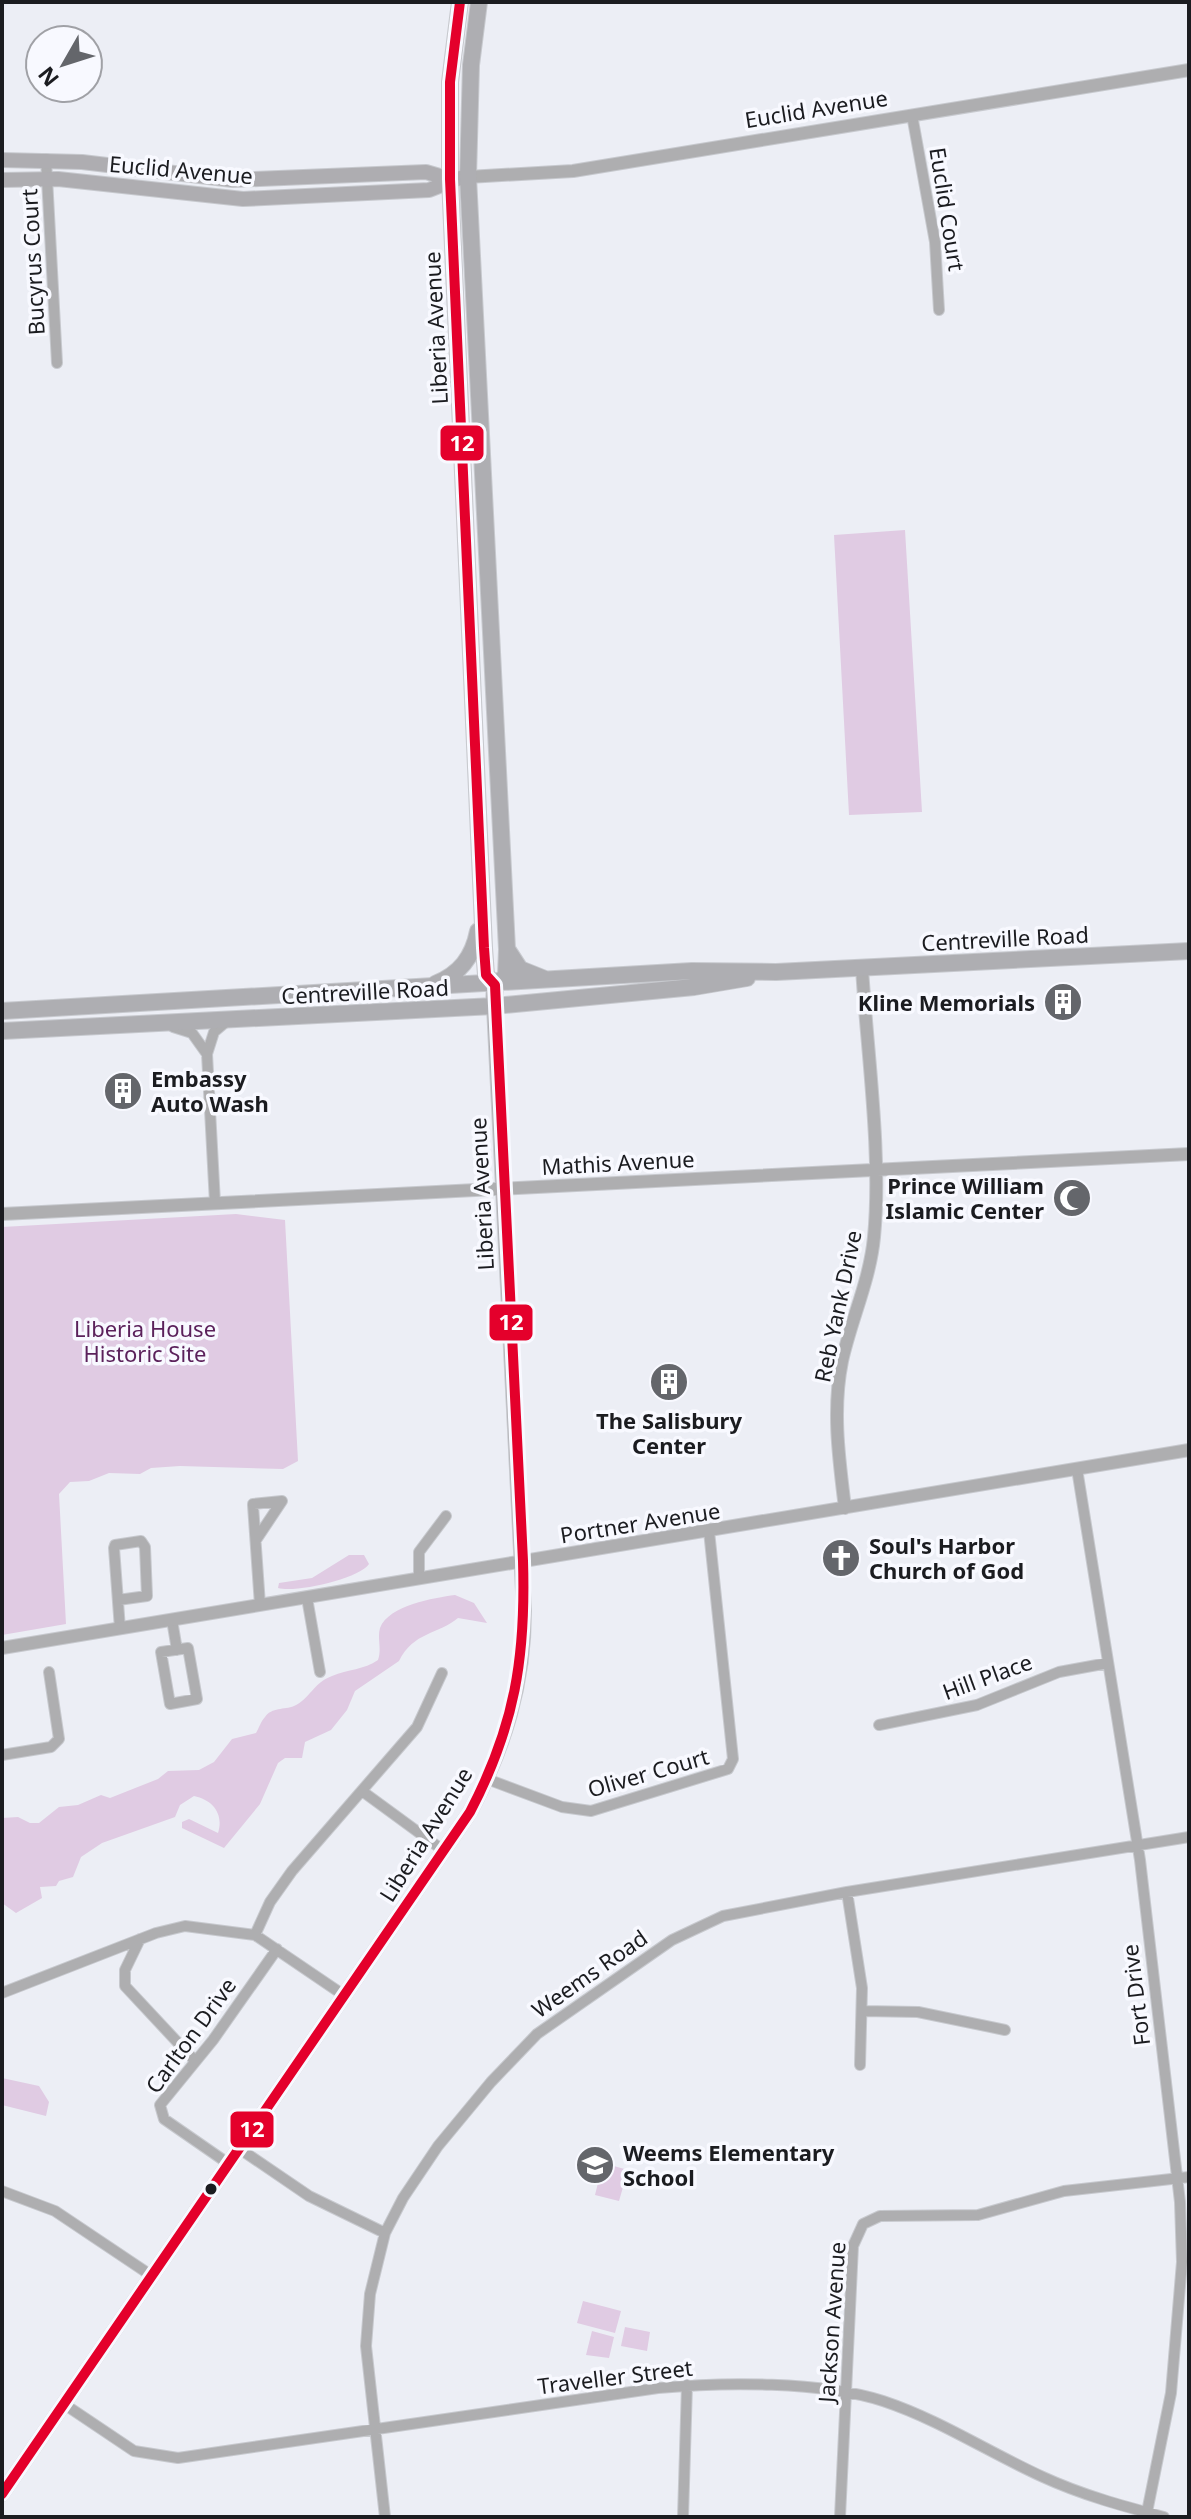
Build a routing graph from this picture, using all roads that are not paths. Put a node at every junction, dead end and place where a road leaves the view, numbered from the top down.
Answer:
1 (460, 2) edge
2 (479, 2) edge
3 (1189, 70) edge
4 (912, 115) junction
5 (46, 159) junction
6 (2, 160) edge
7 (468, 177) junction
8 (48, 179) junction
9 (450, 179) junction
10 (2, 180) edge
11 (939, 310) dead end
12 (57, 363) dead end
13 (482, 914) junction
14 (507, 949) junction
15 (1189, 951) edge
16 (862, 968) junction
17 (776, 972) junction
18 (554, 981) junction
19 (495, 985) junction
20 (425, 987) junction
21 (494, 1006) junction
22 (2, 1011) edge
23 (229, 1019) junction
24 (155, 1024) junction
25 (2, 1031) edge
26 (207, 1054) junction
27 (1189, 1154) edge
28 (874, 1170) junction
29 (503, 1188) junction
30 (215, 1203) junction
31 (2, 1214) edge
32 (1189, 1450) edge
33 (1077, 1469) junction
34 (845, 1508) junction
35 (446, 1516) dead end
36 (709, 1531) junction
37 (256, 1540) dead end
38 (523, 1561) junction
39 (419, 1579) junction
40 (307, 1598) junction
41 (118, 1600) junction
42 (260, 1605) junction
43 (172, 1620) junction
44 (120, 1629) junction
45 (2, 1648) edge
46 (177, 1650) junction
47 (1108, 1663) junction
48 (49, 1672) dead end
49 (320, 1672) dead end
50 (442, 1673) dead end
51 (879, 1725) dead end
52 (2, 1755) edge
53 (487, 1779) junction
54 (362, 1791) junction
55 (1189, 1837) edge
56 (1138, 1845) junction
57 (444, 1851) junction
58 (847, 1892) junction
59 (255, 1935) junction
60 (140, 1939) junction
61 (277, 1949) junction
62 (2, 1993) edge
63 (345, 1996) junction
64 (863, 2011) junction
65 (1005, 2030) dead end
66 (195, 2061) junction
67 (860, 2065) dead end
68 (240, 2149) junction
69 (229, 2164) junction
70 (1189, 2177) edge
71 (1176, 2178) junction
72 (2, 2191) edge
73 (385, 2233) junction
74 (152, 2276) junction
75 (687, 2385) junction
76 (846, 2392) junction
77 (64, 2404) junction
78 (374, 2429) junction
79 (2, 2494) edge
80 (1147, 2515) edge
81 (385, 2517) edge
82 (683, 2517) edge
83 (840, 2517) edge
84 (1164, 2517) edge

1 - 9 highway, Liberia Avenue
2 - 7 highway, Liberia Avenue
3 - 4 street, Euclid Avenue
4 - 7 street, Euclid Avenue
4 - 11 street, Euclid Court
5 - 6 main road, Euclid Avenue
5 - 8 street, Bucyrus Court
5 - 9 main road, Euclid Avenue
7 - 9 main road, Euclid Avenue
7 - 14 highway, Liberia Avenue
8 - 9 main road, Euclid Avenue
8 - 10 main road, Euclid Avenue
8 - 12 street, Bucyrus Court
9 - 13 highway, Liberia Avenue
13 - 19 highway, Liberia Avenue
13 - 20 highway
14 - 18 highway
14 - 19 highway, Liberia Avenue
15 - 16 highway, Centreville Road
16 - 17 highway, Centreville Road
16 - 28 street, Reb Yank Drive
17 - 18 highway, Centreville Road
17 - 21 highway, Centreville Road
18 - 19 highway, Centreville Road
19 - 20 highway, Centreville Road
19 - 21 highway, Liberia Avenue
20 - 22 highway, Centreville Road
21 - 23 highway, Centreville Road
21 - 29 main road, Liberia Avenue
23 - 24 highway, Centreville Road
23 - 26 street
24 - 25 highway, Centreville Road
24 - 26 street
26 - 30 street
27 - 28 street, Mathis Avenue
28 - 29 street, Mathis Avenue
28 - 34 street, Reb Yank Drive
29 - 30 street, Mathis Avenue
29 - 38 main road, Liberia Avenue
30 - 31 street, Mathis Avenue
32 - 33 street, Portner Avenue
33 - 34 street, Portner Avenue
33 - 47 street, Fort Drive
34 - 36 street, Portner Avenue
35 - 39 street
36 - 38 street, Portner Avenue
36 - 53 street, Oliver Court
37 - 42 street
38 - 39 street, Portner Avenue
38 - 53 main road, Liberia Avenue
39 - 40 street, Portner Avenue
40 - 42 street, Portner Avenue
40 - 49 street
41 - 41 street
41 - 44 street
42 - 43 street, Portner Avenue
43 - 44 street, Portner Avenue
43 - 46 street
44 - 45 street, Portner Avenue
46 - 46 street
47 - 51 street, Hill Place
47 - 56 street, Fort Drive
48 - 52 street
50 - 54 street
53 - 57 main road, Liberia Avenue
54 - 57 street
54 - 59 street
55 - 56 street, Weems Road
56 - 58 street, Weems Road
56 - 71 street, Fort Drive
57 - 63 main road, Liberia Avenue
58 - 64 street
58 - 73 street, Weems Road
59 - 60 street
59 - 61 street
60 - 62 street
60 - 66 street
61 - 63 street
61 - 66 street, Carlton Drive
63 - 68 main road, Liberia Avenue
64 - 65 street
64 - 67 street
66 - 69 street, Carlton Drive
68 - 69 main road, Liberia Avenue
68 - 73 street
69 - 74 main road, Liberia Avenue
70 - 71 street, Jackson Avenue
71 - 76 street, Jackson Avenue
71 - 80 street, Fort Drive
72 - 74 street
73 - 78 street, Weems Road
74 - 77 main road, Liberia Avenue
75 - 76 street, Traveller Street
75 - 78 street, Traveller Street
75 - 82 street
76 - 80 street, Traveller Street
76 - 83 street, Jackson Avenue
77 - 78 street, Traveller Street
77 - 79 main road, Liberia Avenue
78 - 81 street, Weems Road
80 - 84 street, Traveller Street

